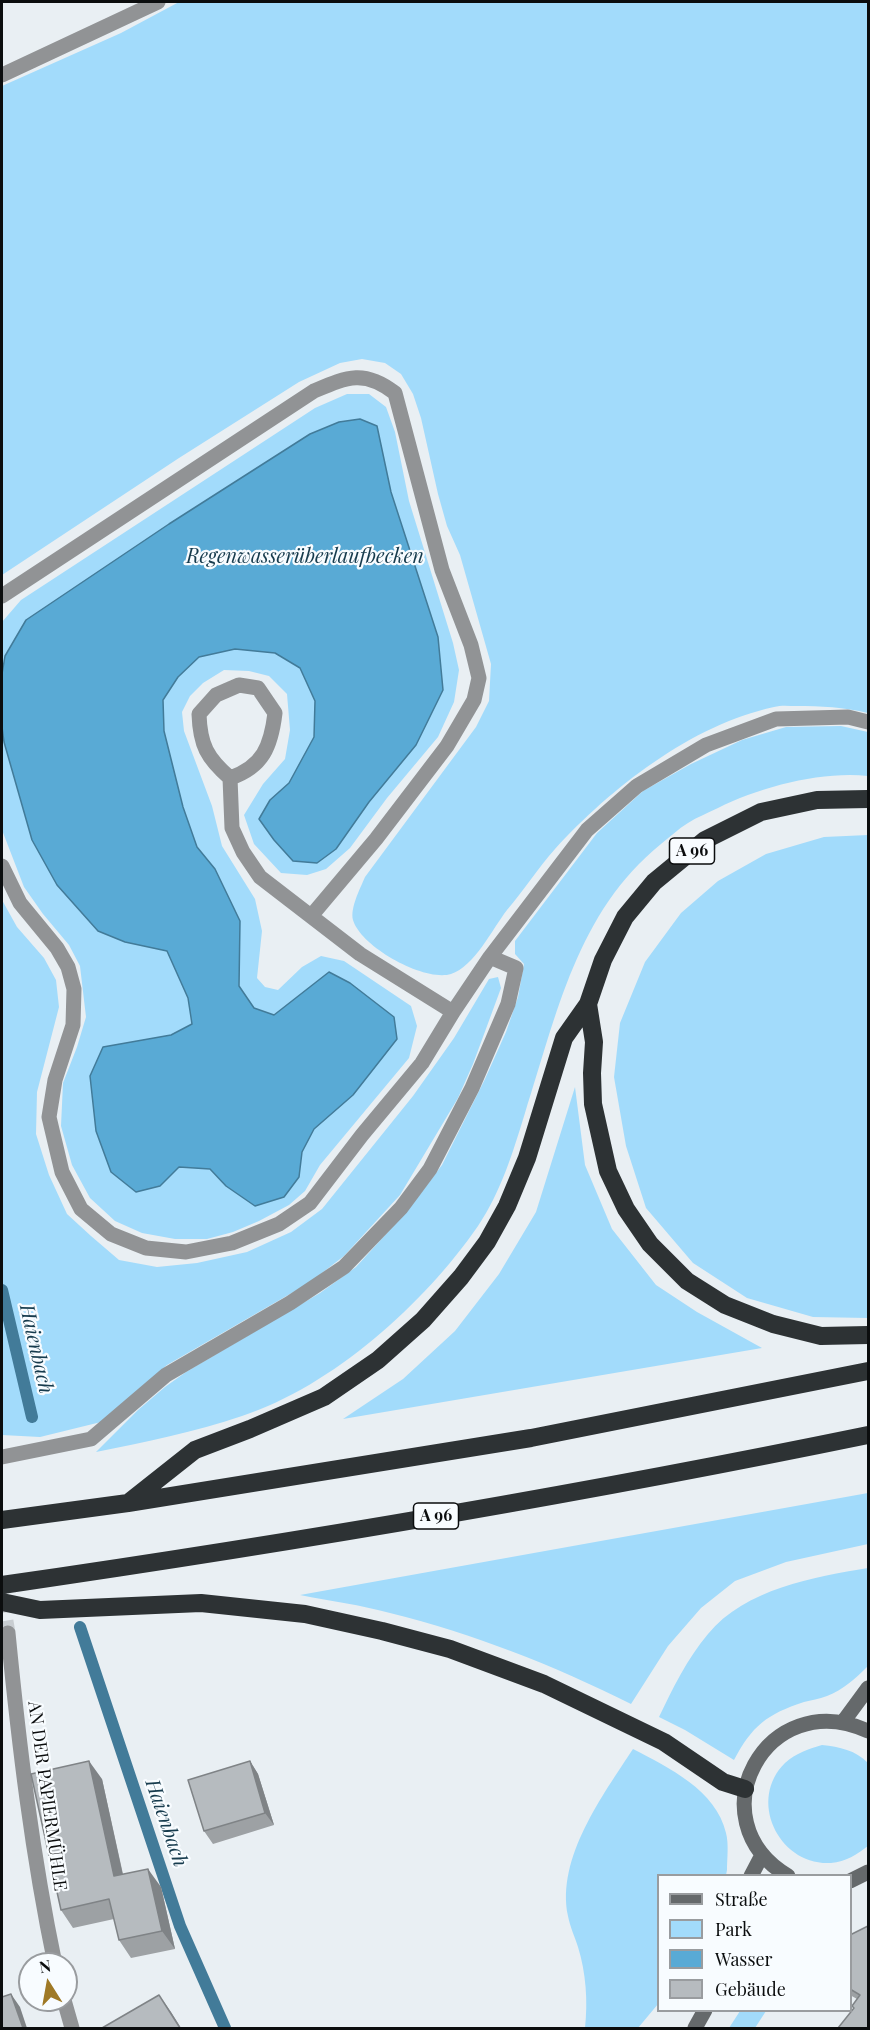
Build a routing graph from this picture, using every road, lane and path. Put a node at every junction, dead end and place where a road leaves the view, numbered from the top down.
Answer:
1 (158, 2) edge
2 (2, 75) edge
3 (2, 596) edge
4 (868, 722) edge
5 (230, 778) junction
6 (868, 799) edge
7 (2, 866) edge
8 (312, 915) junction
9 (490, 957) junction
10 (588, 1004) junction
11 (453, 1012) junction
12 (868, 1335) edge
13 (868, 1371) edge
14 (868, 1435) edge
15 (2, 1456) edge
16 (128, 1503) junction
17 (2, 1521) edge
18 (2, 1585) edge
19 (2, 1602) edge
20 (8, 1633) dead end
21 (868, 1688) edge
22 (843, 1722) junction
23 (868, 1731) edge
24 (745, 1789) junction
25 (762, 1855) junction
26 (868, 1872) edge
27 (752, 1874) edge
28 (787, 1874) edge
29 (852, 1880) edge
30 (52, 1952) edge
31 (67, 2012) edge
32 (704, 2012) edge
33 (72, 2028) edge
34 (695, 2028) edge

1 - 2 street
3 - 8 street
4 - 9 street
5 - 5 street
5 - 8 street
6 - 10 highway, A 96
7 - 11 street
8 - 11 street
9 - 11 street
9 - 15 street
10 - 12 highway
10 - 16 highway, A 96
13 - 16 highway
14 - 18 highway, A 96
16 - 17 highway
19 - 24 highway
20 - 30 street, AN DER PAPIERMÜHLE
21 - 22 main road
22 - 23 main road
22 - 24 main road
24 - 25 main road
25 - 27 main road
25 - 28 main road
26 - 29 main road
31 - 33 street
32 - 34 main road

